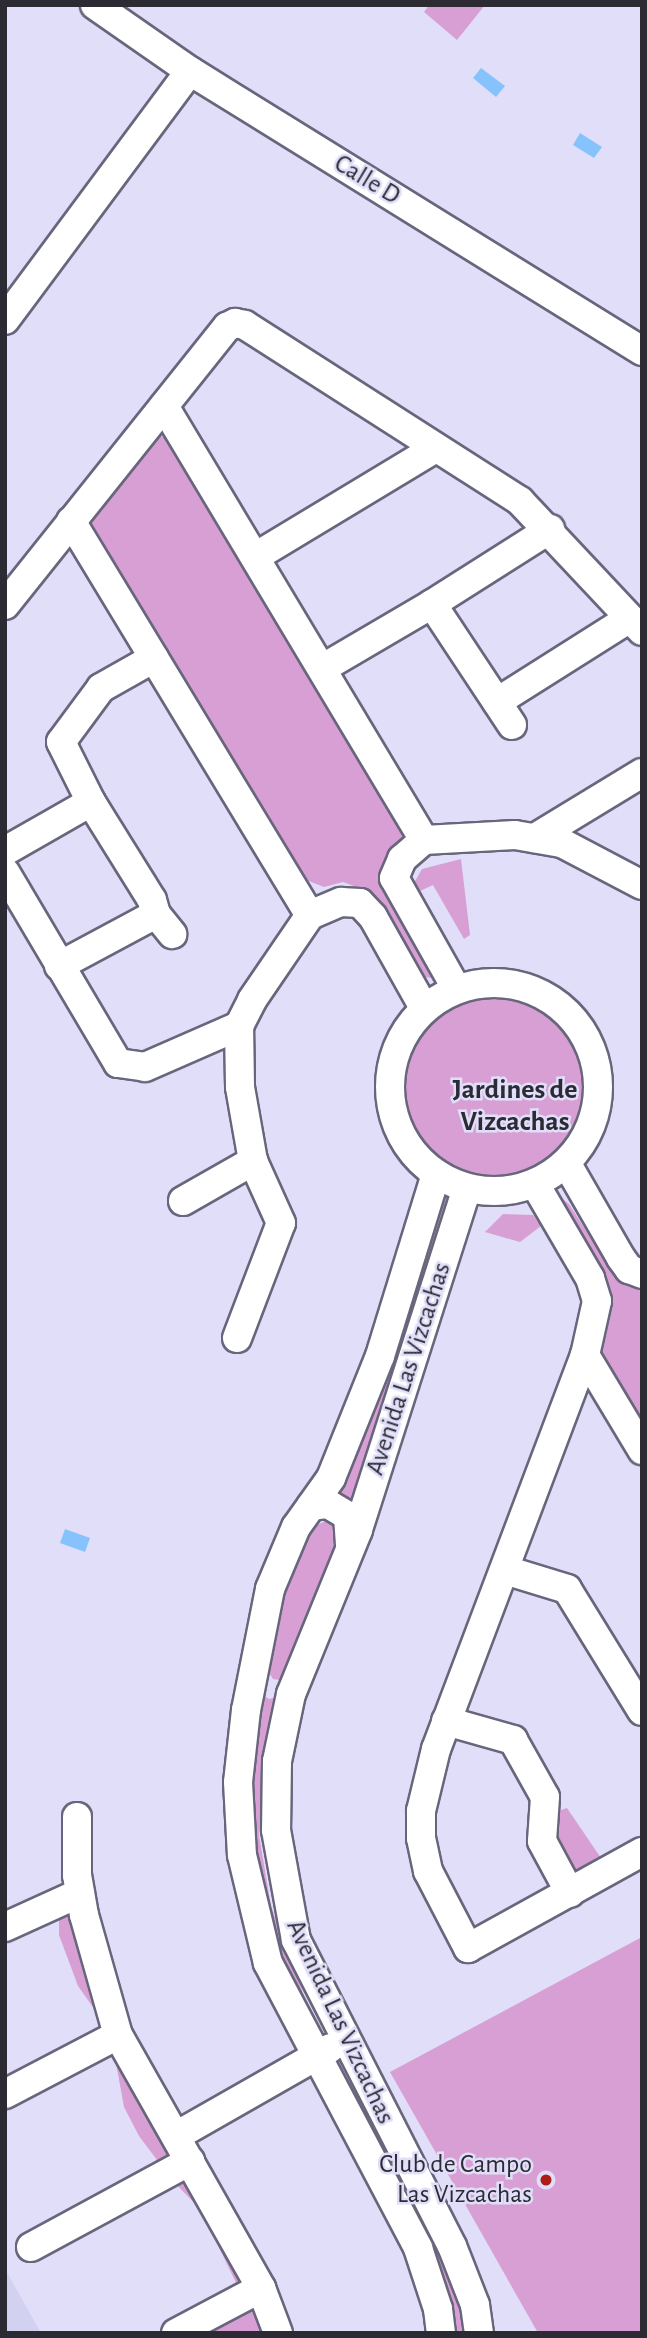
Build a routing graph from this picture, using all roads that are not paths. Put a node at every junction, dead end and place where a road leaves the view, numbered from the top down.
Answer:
1 (95, 5) edge
2 (190, 71) junction
3 (5, 320) edge
4 (642, 351) edge
5 (164, 406) junction
6 (436, 447) junction
7 (71, 521) junction
8 (550, 529) junction
9 (255, 557) junction
10 (432, 604) junction
11 (5, 605) edge
12 (636, 625) edge
13 (154, 658) junction
14 (323, 668) junction
15 (642, 773) edge
16 (91, 802) junction
17 (535, 838) junction
18 (424, 840) junction
19 (5, 851) edge
20 (5, 872) edge
21 (642, 885) edge
22 (310, 915) junction
23 (59, 966) junction
24 (456, 988) junction
25 (424, 1008) junction
26 (239, 1026) junction
27 (253, 1161) junction
28 (568, 1164) junction
29 (436, 1174) junction
30 (535, 1184) junction
31 (467, 1188) junction
32 (183, 1201) dead end
33 (642, 1274) edge
34 (237, 1338) dead end
35 (585, 1354) junction
36 (642, 1450) edge
37 (311, 1506) junction
38 (350, 1548) junction
39 (505, 1570) junction
40 (254, 1675) junction
41 (291, 1694) junction
42 (642, 1711) edge
43 (446, 1721) junction
44 (77, 1817) dead end
45 (642, 1852) edge
46 (80, 1892) junction
47 (570, 1893) junction
48 (5, 1927) edge
49 (118, 2035) junction
50 (345, 2040) junction
51 (314, 2056) junction
52 (5, 2094) edge
53 (176, 2136) junction
54 (190, 2161) junction
55 (31, 2247) dead end
56 (261, 2288) junction
57 (176, 2333) edge
58 (278, 2333) edge
59 (441, 2333) edge
60 (479, 2333) edge

1 - 2 street, Calle D
2 - 3 street
2 - 4 street, Calle D
5 - 6 street
5 - 7 street
5 - 9 street
6 - 8 street
6 - 9 street
7 - 11 street
7 - 13 street
8 - 10 street
8 - 12 street
9 - 14 street
10 - 12 street
10 - 14 street
13 - 16 street
13 - 22 street
14 - 18 street
15 - 17 street
16 - 19 street
16 - 23 street
17 - 18 street
17 - 21 street
18 - 24 street
20 - 23 street
22 - 25 street
22 - 26 street
23 - 26 street
24 - 25 street
24 - 28 street
25 - 29 street
26 - 27 street
27 - 32 street
27 - 34 street
28 - 30 street
28 - 33 street
29 - 31 street
29 - 37 street, Avenida Las Vizcachas
30 - 31 street
30 - 35 street
31 - 38 street, Avenida Las Vizcachas
35 - 36 street
35 - 39 street
37 - 38 street, Avenida Las Vizcachas
37 - 40 street, Avenida Las Vizcachas
38 - 41 street, Avenida Las Vizcachas
39 - 42 street
39 - 43 street
40 - 41 street
40 - 51 street, Avenida Las Vizcachas
41 - 50 street, Avenida Las Vizcachas
43 - 47 street
43 - 47 street
44 - 46 street
45 - 47 street
46 - 48 street
46 - 49 street
49 - 52 street
49 - 53 street
50 - 51 street
50 - 60 street, Avenida Las Vizcachas
51 - 53 street
51 - 59 street, Avenida Las Vizcachas
53 - 54 street
54 - 55 street
54 - 56 street
56 - 57 street
56 - 58 street

